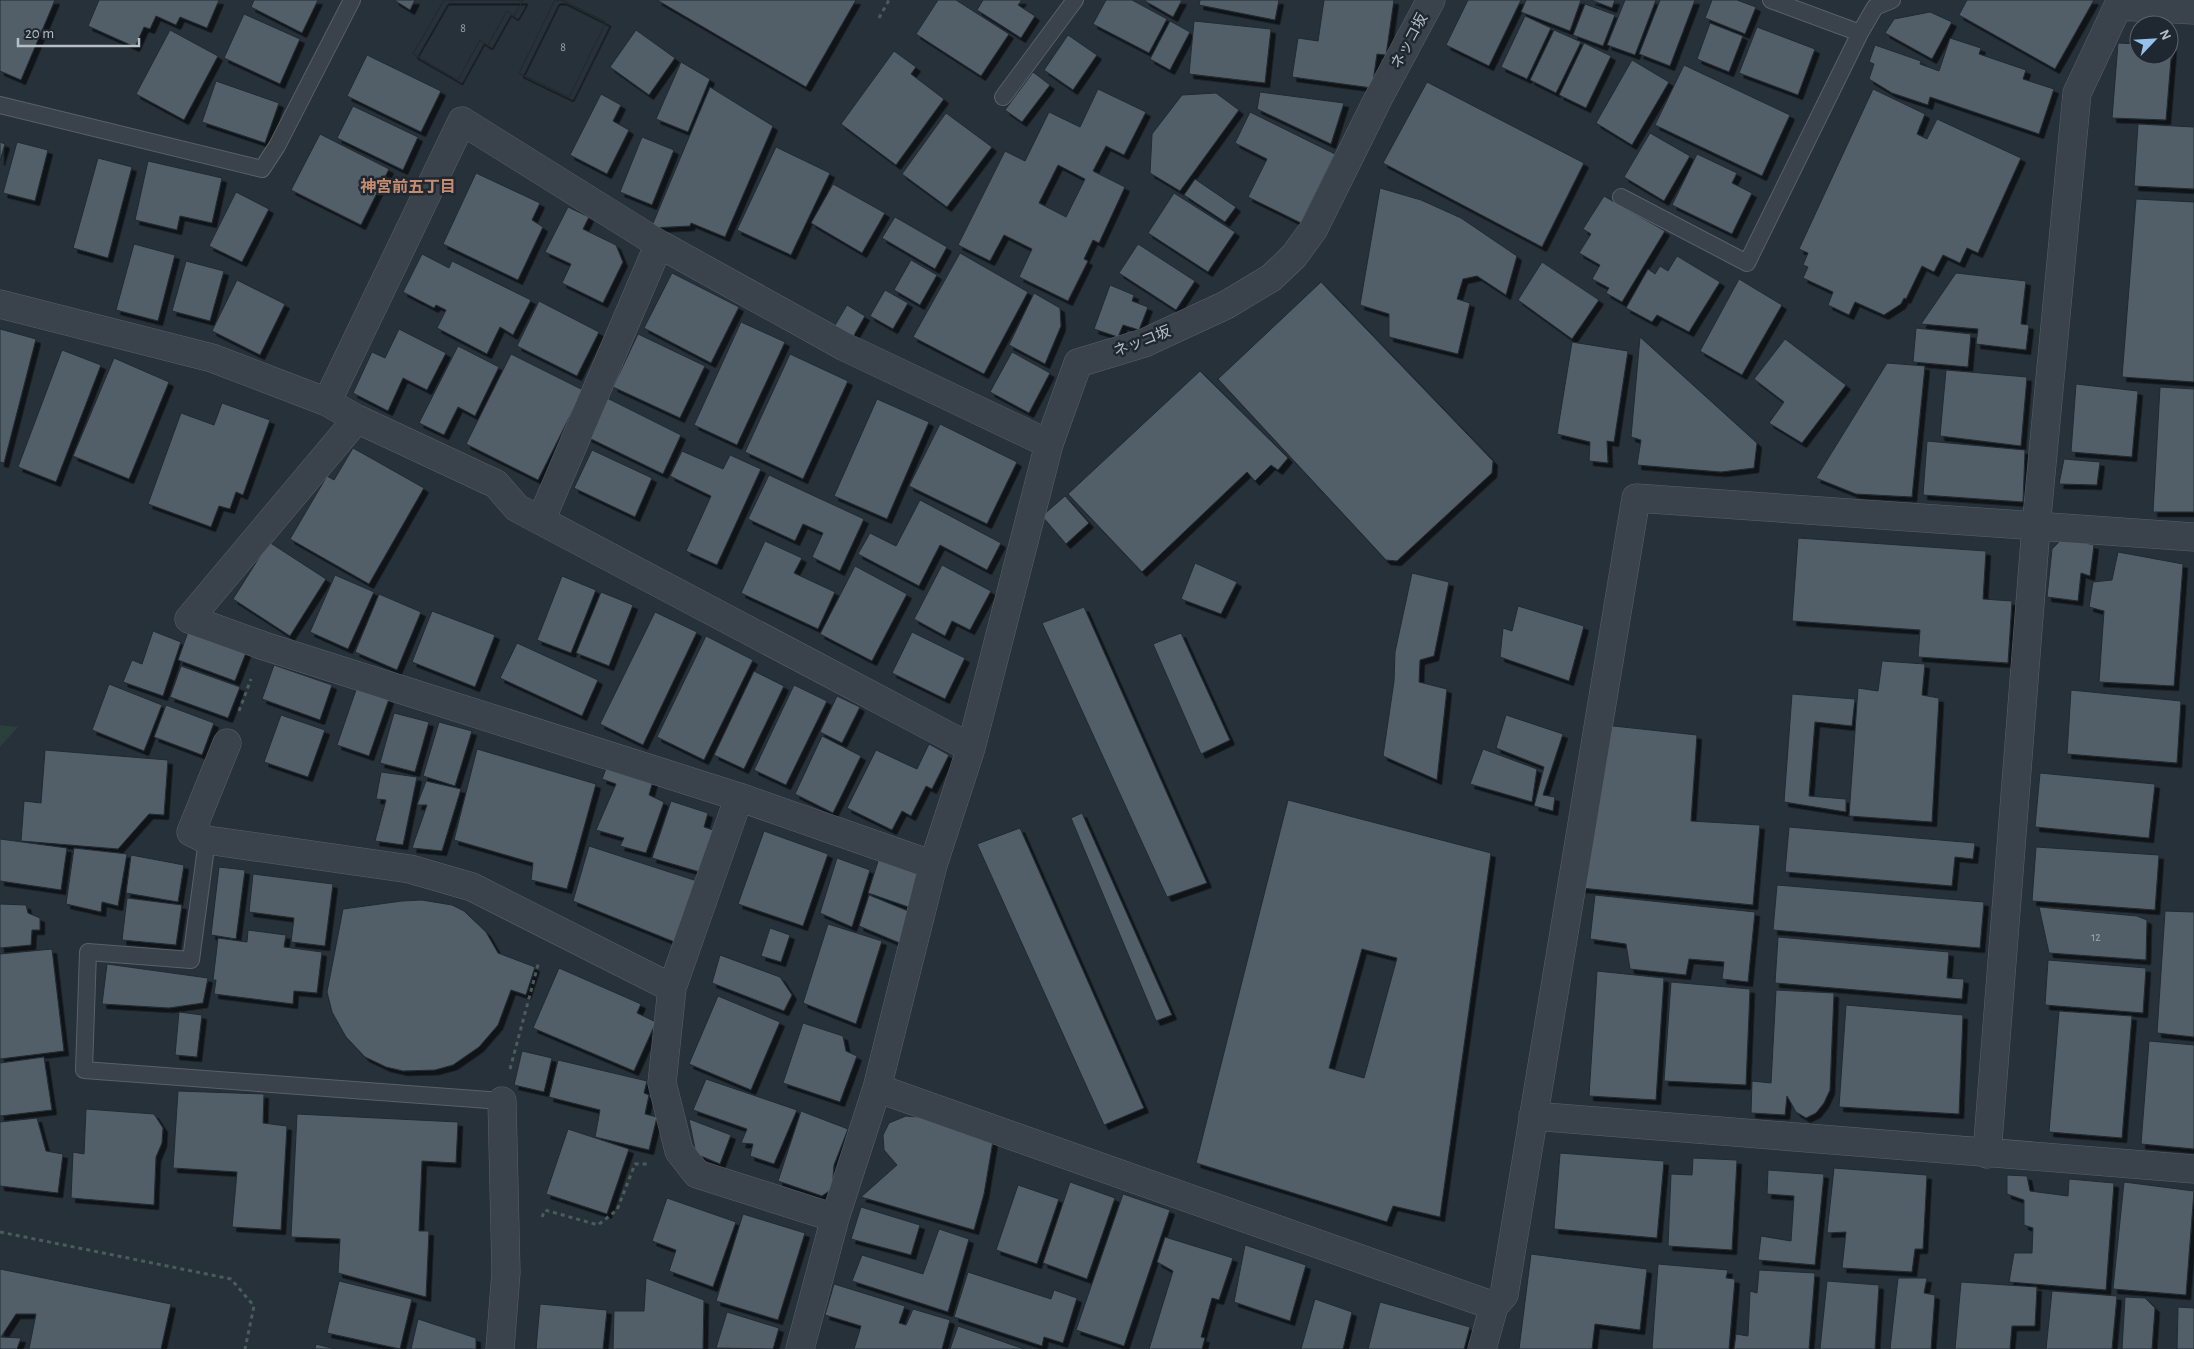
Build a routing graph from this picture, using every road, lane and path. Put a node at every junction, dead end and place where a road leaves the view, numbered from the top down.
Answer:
1 (352, 0) edge
2 (889, 0) edge
3 (1075, 0) edge
4 (1431, 0) edge
5 (1771, 0) edge
6 (1892, 0) edge
7 (2194, 10) edge
8 (879, 18) dead end
9 (1860, 33) junction
10 (1003, 97) dead end
11 (0, 105) edge
12 (1621, 197) dead end
13 (660, 244) junction
14 (0, 304) edge
15 (327, 402) junction
16 (357, 418) junction
17 (1049, 444) junction
18 (541, 520) junction
19 (2036, 527) junction
20 (2194, 536) edge
21 (264, 646) junction
22 (227, 743) joint
23 (971, 748) junction
24 (739, 797) junction
25 (206, 840) junction
26 (933, 865) junction
27 (548, 927) junction
28 (672, 988) junction
29 (877, 1088) junction
30 (502, 1101) junction
31 (1533, 1116) junction
32 (1987, 1154) junction
33 (690, 1164) junction
34 (2194, 1169) edge
35 (835, 1218) junction
36 (0, 1232) edge
37 (506, 1238) junction
38 (1494, 1306) junction
39 (245, 1349) edge
40 (500, 1349) edge
41 (800, 1349) edge
42 (1482, 1349) edge

1 - 11 lane
2 - 8 path
3 - 10 lane
4 - 17 street, ネッコ坂
5 - 9 lane
6 - 9 lane
7 - 19 street
9 - 12 lane
13 - 15 street
13 - 17 street
13 - 18 street
14 - 15 street
15 - 16 street
16 - 18 street
16 - 21 street
17 - 23 street, ネッコ坂
18 - 23 street
19 - 20 street
19 - 31 street
19 - 32 street
21 - 22 path
21 - 24 street
22 - 25 street
23 - 26 street, ネッコ坂
24 - 26 street
24 - 28 street
25 - 27 street
25 - 30 lane
26 - 29 street, ネッコ坂
27 - 28 street
27 - 30 path
28 - 33 street
29 - 35 street, ネッコ坂
29 - 38 street
30 - 37 street
31 - 32 street
31 - 38 street
32 - 34 street
33 - 35 street
33 - 37 path
35 - 41 street, ネッコ坂
36 - 39 path
37 - 40 street
38 - 42 street

